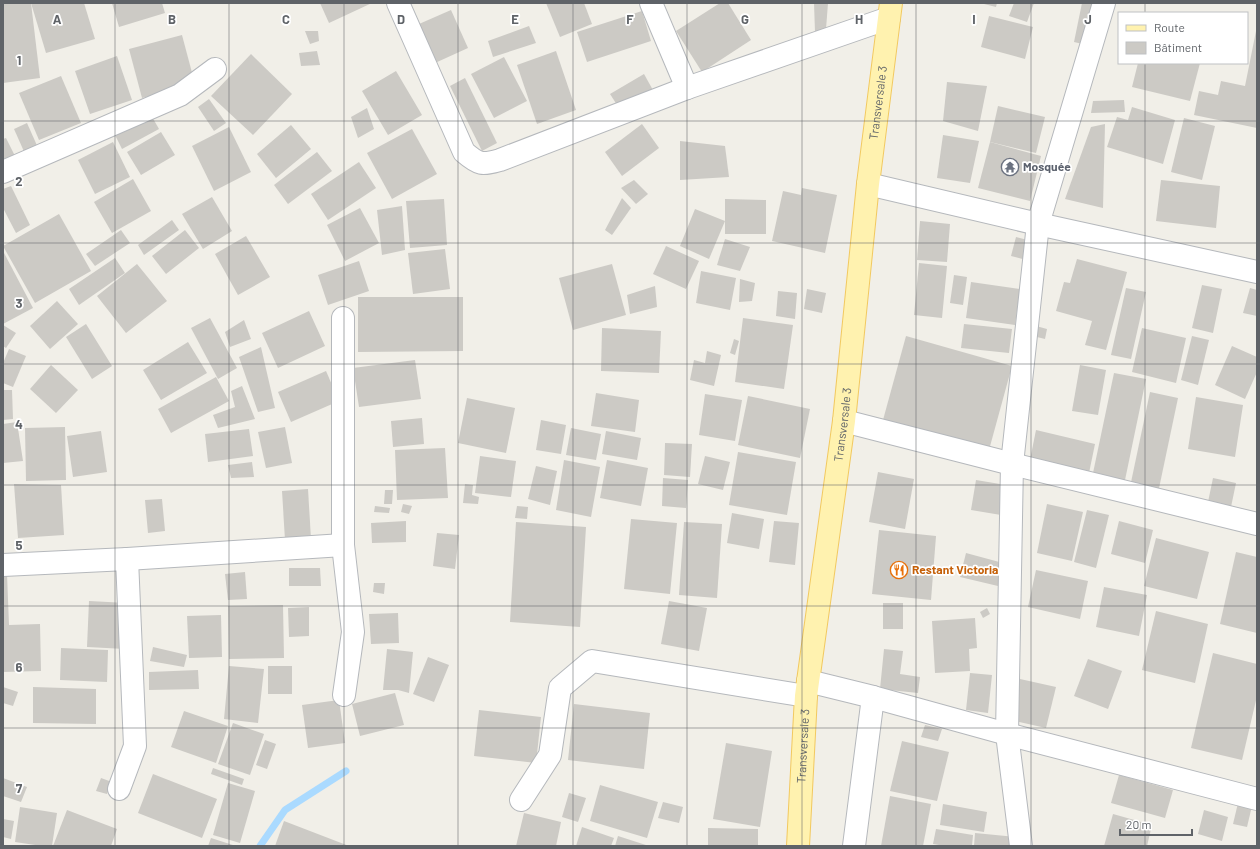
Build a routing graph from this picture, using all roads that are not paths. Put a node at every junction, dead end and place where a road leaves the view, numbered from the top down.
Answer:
1 (398, 3) edge
2 (651, 3) edge
3 (1104, 3) edge
4 (890, 11) edge
5 (215, 69) dead end
6 (687, 88) junction
7 (3, 172) edge
8 (868, 184) junction
9 (1038, 224) junction
10 (1257, 272) edge
11 (343, 318) dead end
12 (844, 421) junction
13 (1012, 464) junction
14 (1257, 524) edge
15 (342, 545) junction
16 (127, 560) junction
17 (3, 565) edge
18 (807, 689) junction
19 (344, 695) dead end
20 (873, 697) junction
21 (1007, 734) junction
22 (119, 789) dead end
23 (1257, 799) edge
24 (521, 800) dead end
25 (798, 846) edge
26 (854, 846) edge
27 (1022, 846) edge

1 - 6 street
2 - 6 street
3 - 9 street
4 - 6 street
4 - 8 main road, Transversale 3
5 - 7 street
8 - 9 street
8 - 12 main road, Transversale 3
9 - 10 street
9 - 13 street
11 - 15 street
12 - 13 street
12 - 18 main road, Transversale 3
13 - 14 street
13 - 21 street
15 - 16 street
15 - 19 street
16 - 17 street
16 - 22 street
18 - 20 street
18 - 24 street
18 - 25 main road, Transversale 3
20 - 21 street
20 - 26 street
21 - 23 street
21 - 27 street

